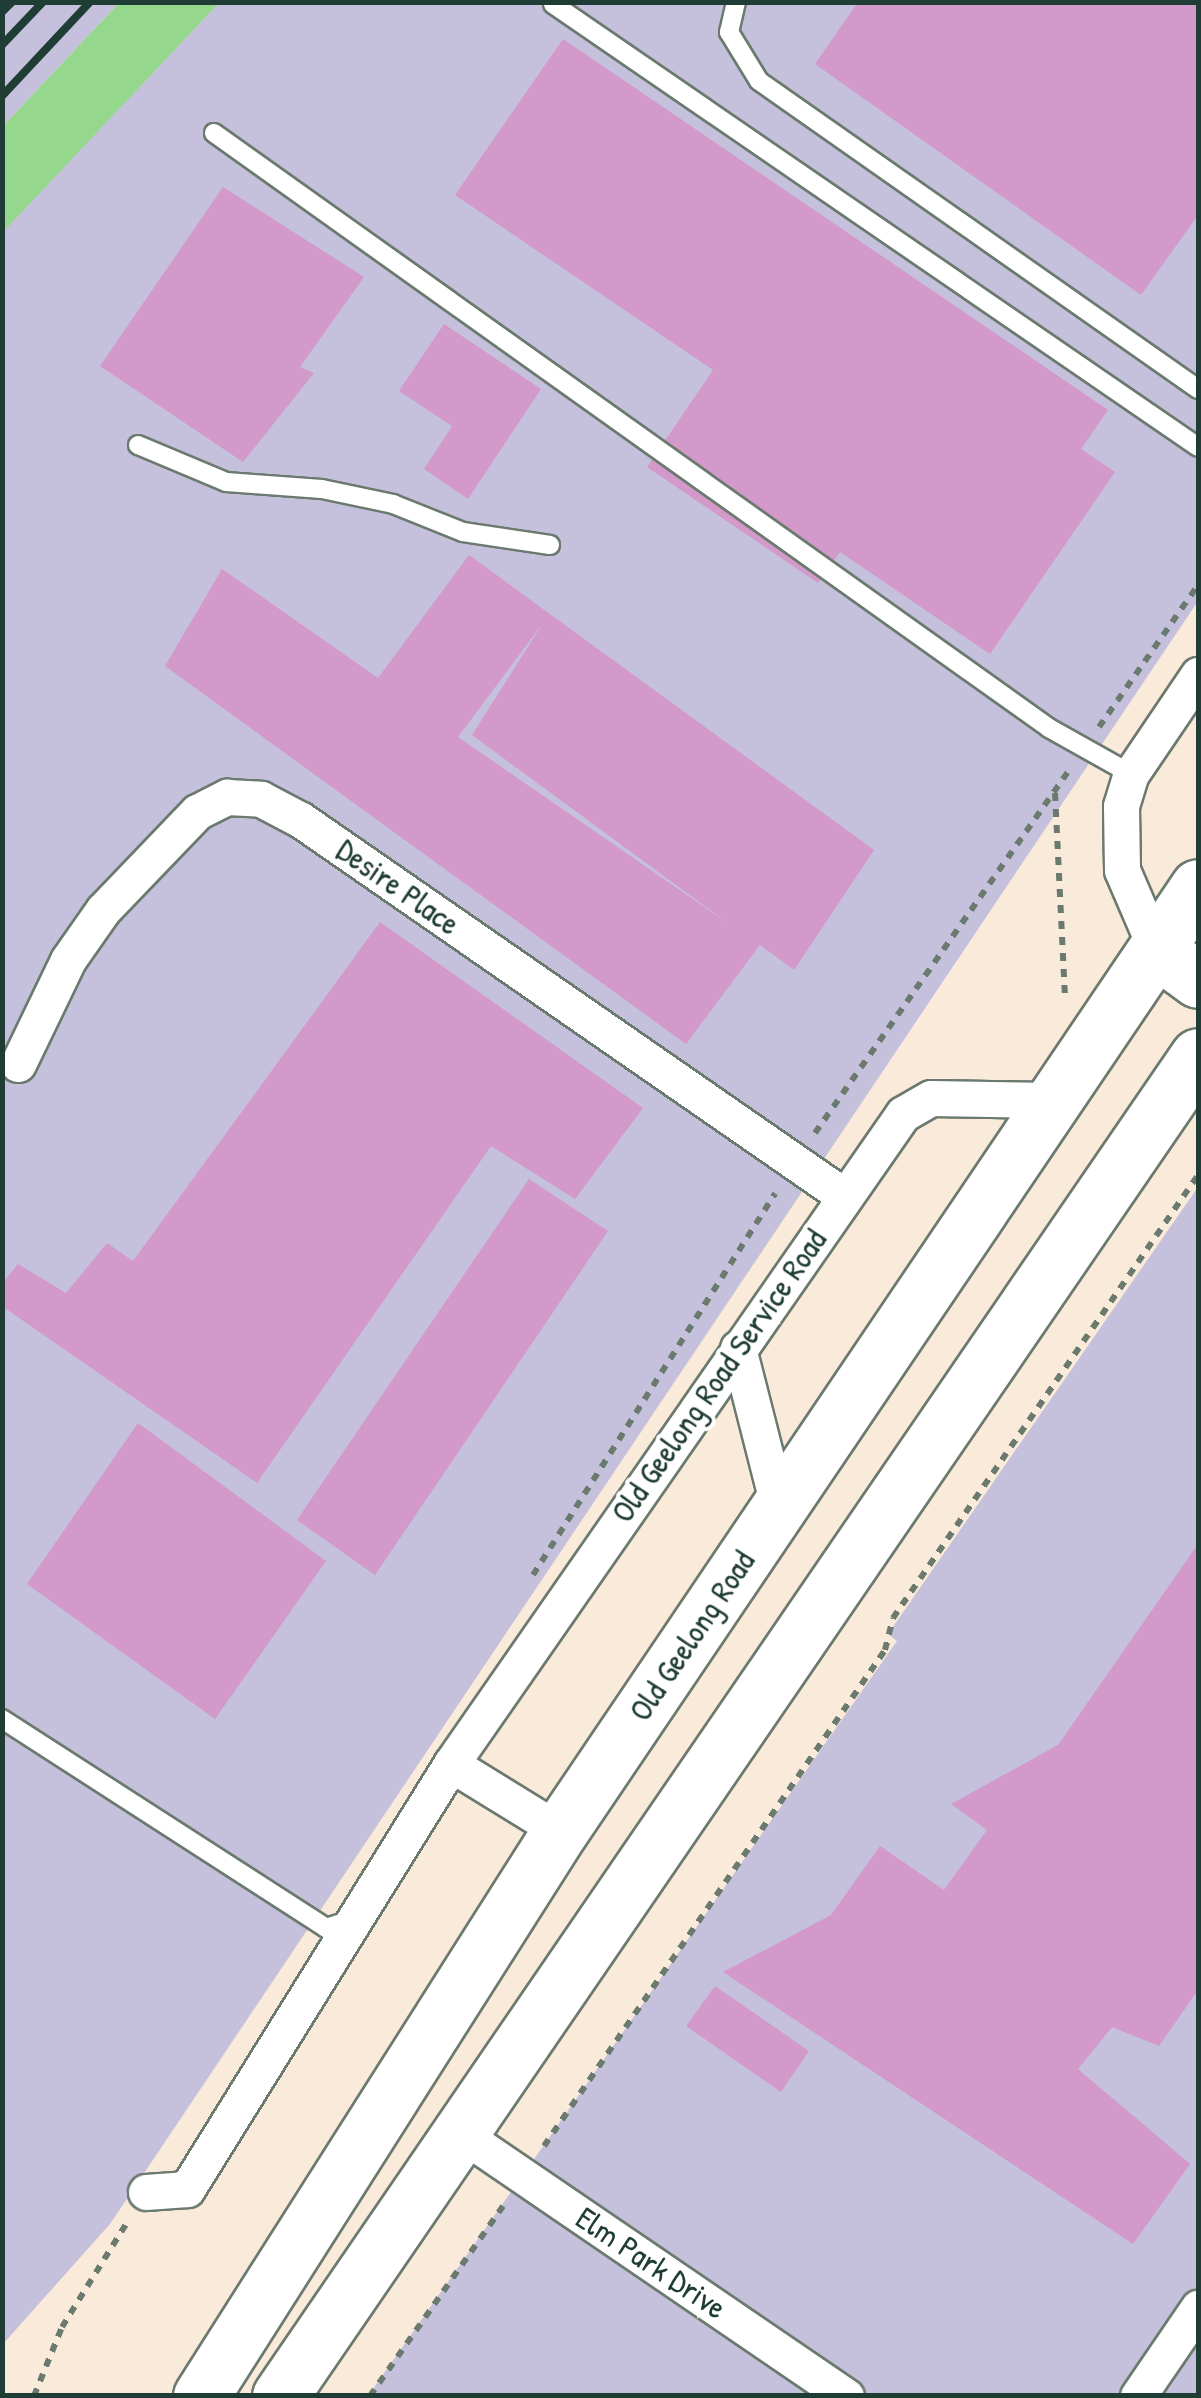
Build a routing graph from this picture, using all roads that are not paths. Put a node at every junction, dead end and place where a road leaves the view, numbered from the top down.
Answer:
1 (736, 2) edge
2 (553, 4) edge
3 (214, 133) dead end
4 (1198, 388) edge
5 (138, 444) dead end
6 (1198, 447) edge
7 (550, 545) dead end
8 (1198, 675) edge
9 (1132, 774) junction
10 (1198, 887) edge
11 (1177, 964) edge
12 (1198, 1056) edge
13 (18, 1064) dead end
14 (1050, 1100) junction
15 (844, 1196) junction
16 (738, 1348) junction
17 (779, 1508) junction
18 (2, 1718) edge
19 (451, 1764) junction
20 (560, 1831) junction
21 (631, 1878) junction
22 (355, 1918) junction
23 (391, 2088) junction
24 (457, 2131) junction
25 (146, 2192) dead end
26 (1198, 2308) edge
27 (200, 2396) edge
28 (280, 2396) edge
29 (846, 2396) edge
30 (1138, 2396) edge

1 - 4 lane
2 - 6 lane
3 - 9 lane
5 - 7 lane
8 - 9 street
9 - 11 street
10 - 11 main road, Old Geelong Road
11 - 14 main road, Old Geelong Road
12 - 21 main road
13 - 15 street, Desire Place
14 - 15 street, Old Geelong Road Service Road
14 - 17 main road, Old Geelong Road
15 - 16 street, Old Geelong Road Service Road
16 - 17 street
16 - 19 street, Old Geelong Road Service Road
17 - 20 main road, Old Geelong Road
18 - 22 lane
19 - 20 street
19 - 22 street, Old Geelong Road Service Road
20 - 21 main road
20 - 23 main road, Old Geelong Road
21 - 24 main road
22 - 25 street, Old Geelong Road Service Road
23 - 24 main road
23 - 27 main road, Old Geelong Road
24 - 28 main road
24 - 29 street, Elm Park Drive
26 - 30 street

